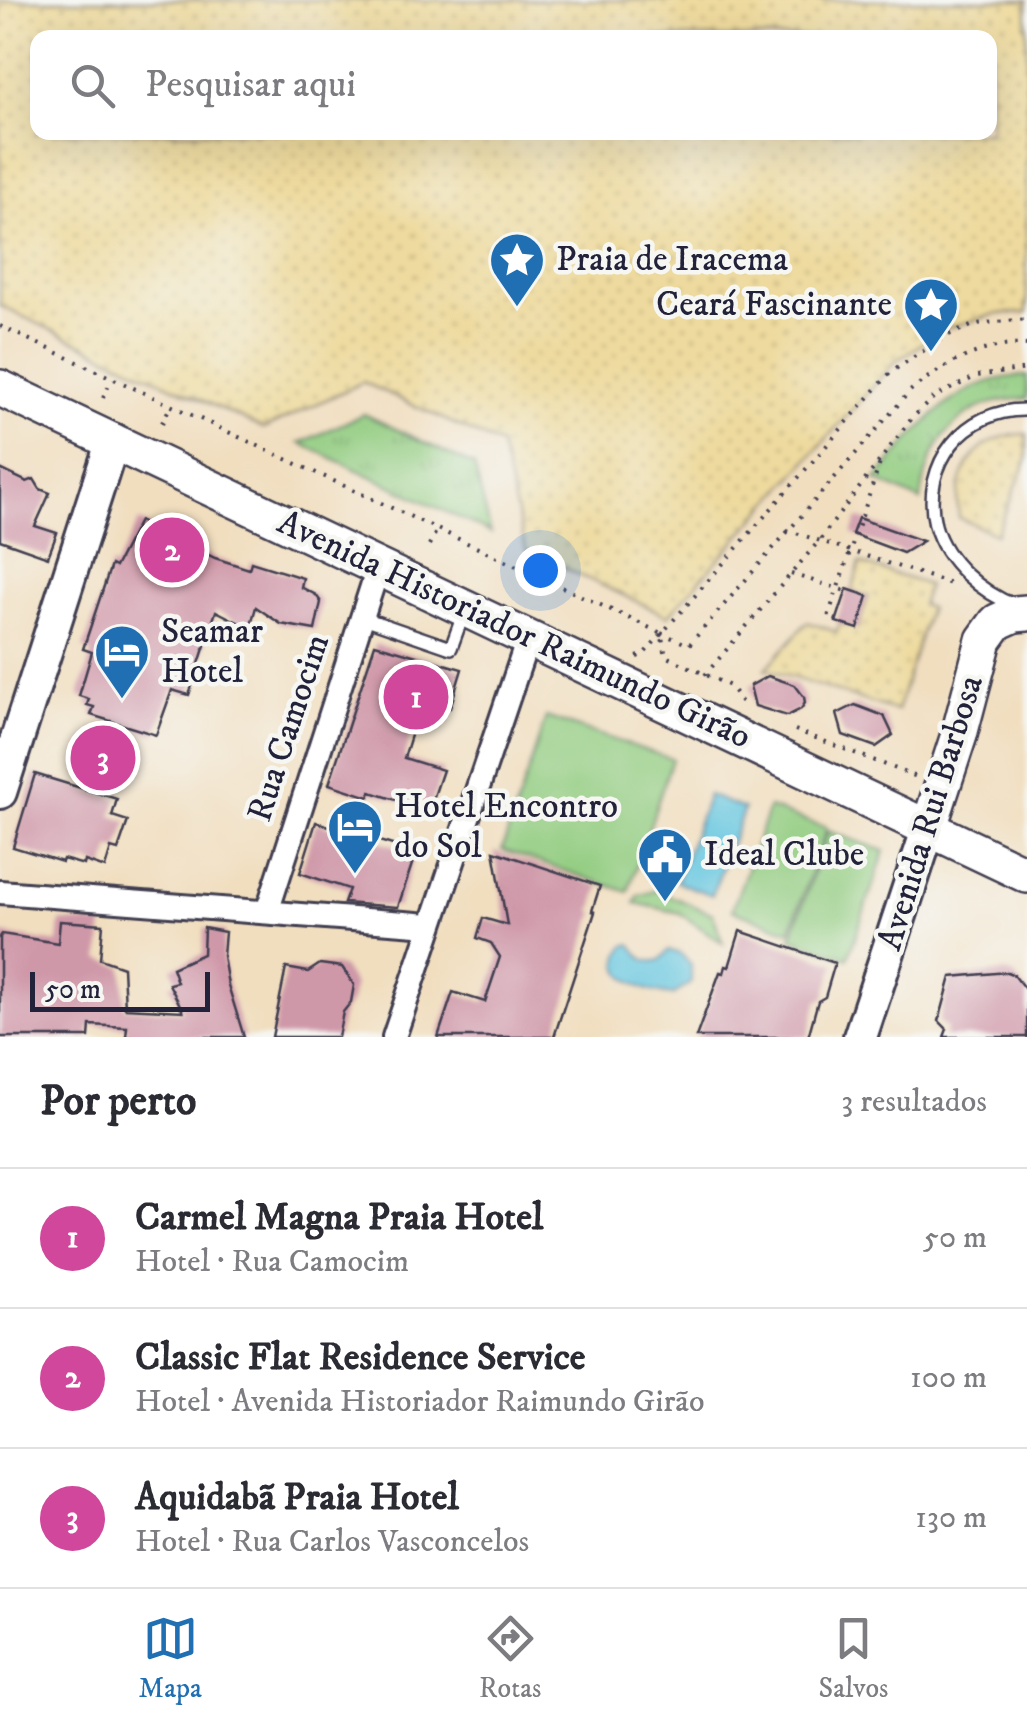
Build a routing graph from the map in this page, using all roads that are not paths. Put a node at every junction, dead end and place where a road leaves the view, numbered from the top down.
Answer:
1 (0, 388) edge
2 (1027, 410) edge
3 (113, 440) junction
4 (379, 566) junction
5 (466, 607) junction
6 (1027, 612) edge
7 (361, 617) junction
8 (529, 636) junction
9 (0, 792) edge
10 (929, 827) junction
11 (1027, 875) edge
12 (0, 892) edge
13 (267, 912) junction
14 (430, 925) junction
15 (394, 1037) edge
16 (860, 1037) edge

1 - 3 main road, Avenida Historiador Raimundo Girão
2 - 6 lane
3 - 4 main road, Avenida Historiador Raimundo Girão
3 - 9 main road
4 - 5 main road, Avenida Historiador Raimundo Girão
4 - 7 street, Rua Camocim
5 - 7 lane
5 - 8 main road, Avenida Historiador Raimundo Girão
6 - 10 main road, Avenida Rui Barbosa
7 - 13 street, Rua Camocim
8 - 10 main road, Avenida Historiador Raimundo Girão
8 - 14 street
10 - 11 main road, Avenida Historiador Raimundo Girão
10 - 16 main road, Avenida Rui Barbosa
12 - 13 street
13 - 14 street
14 - 15 street

